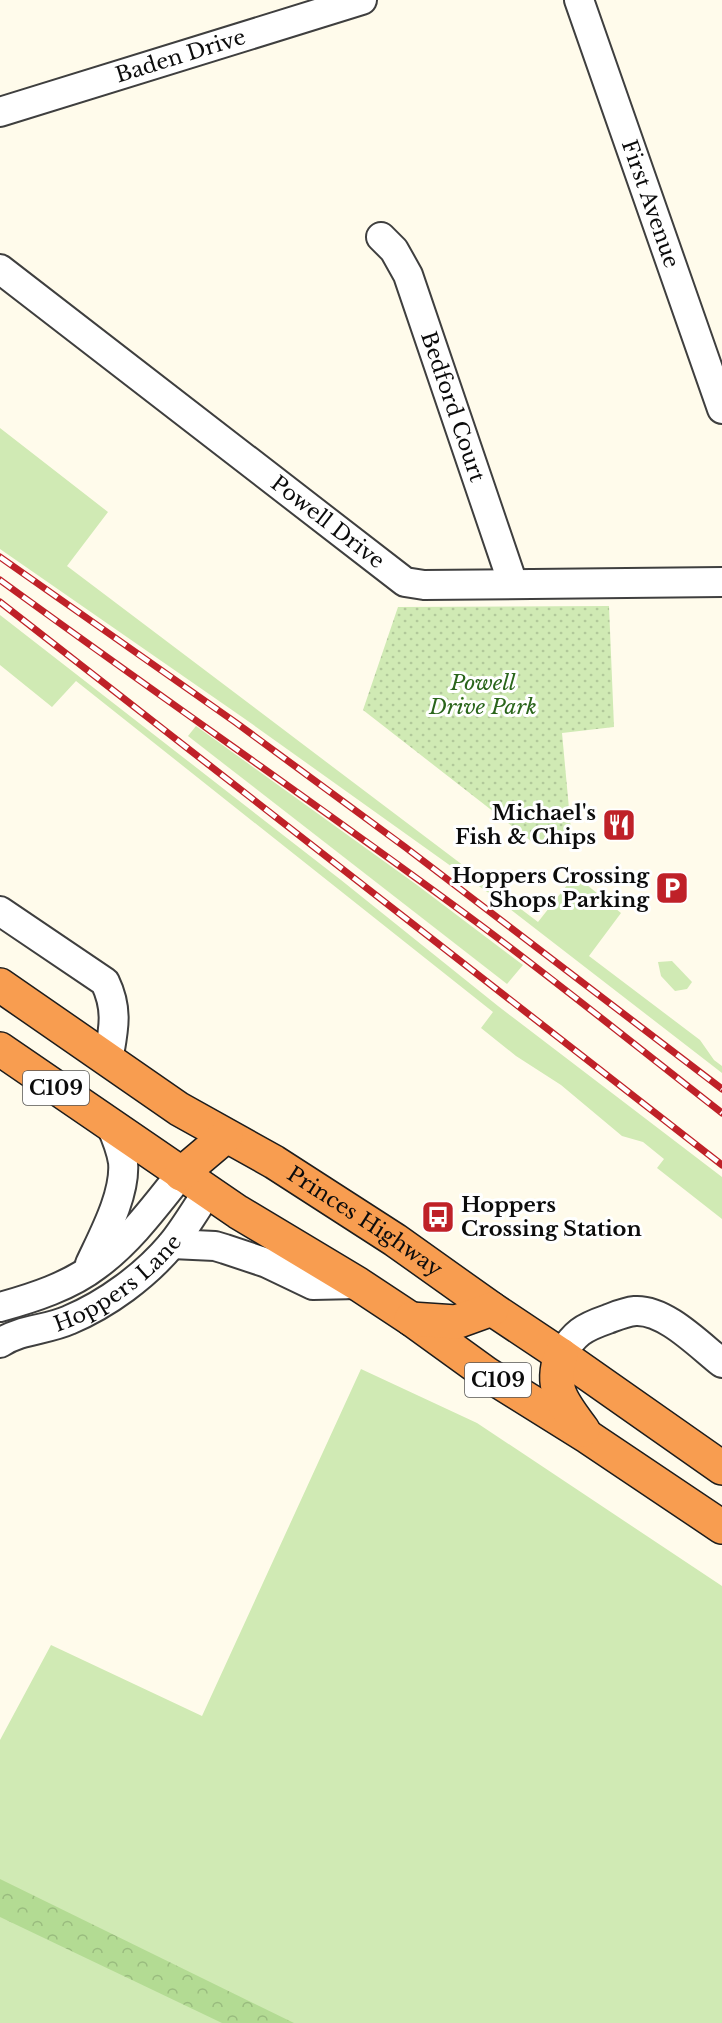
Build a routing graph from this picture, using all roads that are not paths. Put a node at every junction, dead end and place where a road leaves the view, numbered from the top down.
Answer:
1 (362, 0) edge
2 (579, 0) edge
3 (0, 112) edge
4 (381, 237) dead end
5 (0, 269) edge
6 (722, 409) edge
7 (722, 582) edge
8 (513, 584) junction
9 (0, 911) edge
10 (0, 985) edge
11 (0, 1049) edge
12 (108, 1061) junction
13 (111, 1126) junction
14 (226, 1136) junction
15 (181, 1174) junction
16 (208, 1191) junction
17 (172, 1244) junction
18 (86, 1272) junction
19 (450, 1279) junction
20 (358, 1284) junction
21 (0, 1307) edge
22 (492, 1309) junction
23 (419, 1319) junction
24 (0, 1343) edge
25 (561, 1355) junction
26 (722, 1363) edge
27 (588, 1437) junction
28 (722, 1468) edge
29 (722, 1527) edge

1 - 3 street, Baden Drive
2 - 6 street, First Avenue
4 - 8 street, Bedford Court
5 - 8 street, Powell Drive
7 - 8 street, Powell Drive
9 - 12 street
10 - 12 highway, Princes Highway / C109
11 - 13 highway, C109
12 - 14 highway, Princes Highway / C109
13 - 15 highway, C109
13 - 18 street
14 - 15 highway
14 - 16 highway
14 - 19 highway, Princes Highway / C109
15 - 16 highway, C109
15 - 18 street, Hoppers Lane
16 - 17 street, Hoppers Lane
16 - 20 highway, C109
17 - 20 street
17 - 24 street, Hoppers Lane
18 - 21 street, Hoppers Lane
19 - 22 highway, Princes Highway / C109
19 - 23 street
20 - 23 highway, C109
22 - 23 highway
22 - 25 highway, Princes Highway / C109
23 - 27 highway, C109
25 - 26 street
25 - 27 highway
25 - 28 highway, Princes Highway / C109
27 - 29 highway, C109

